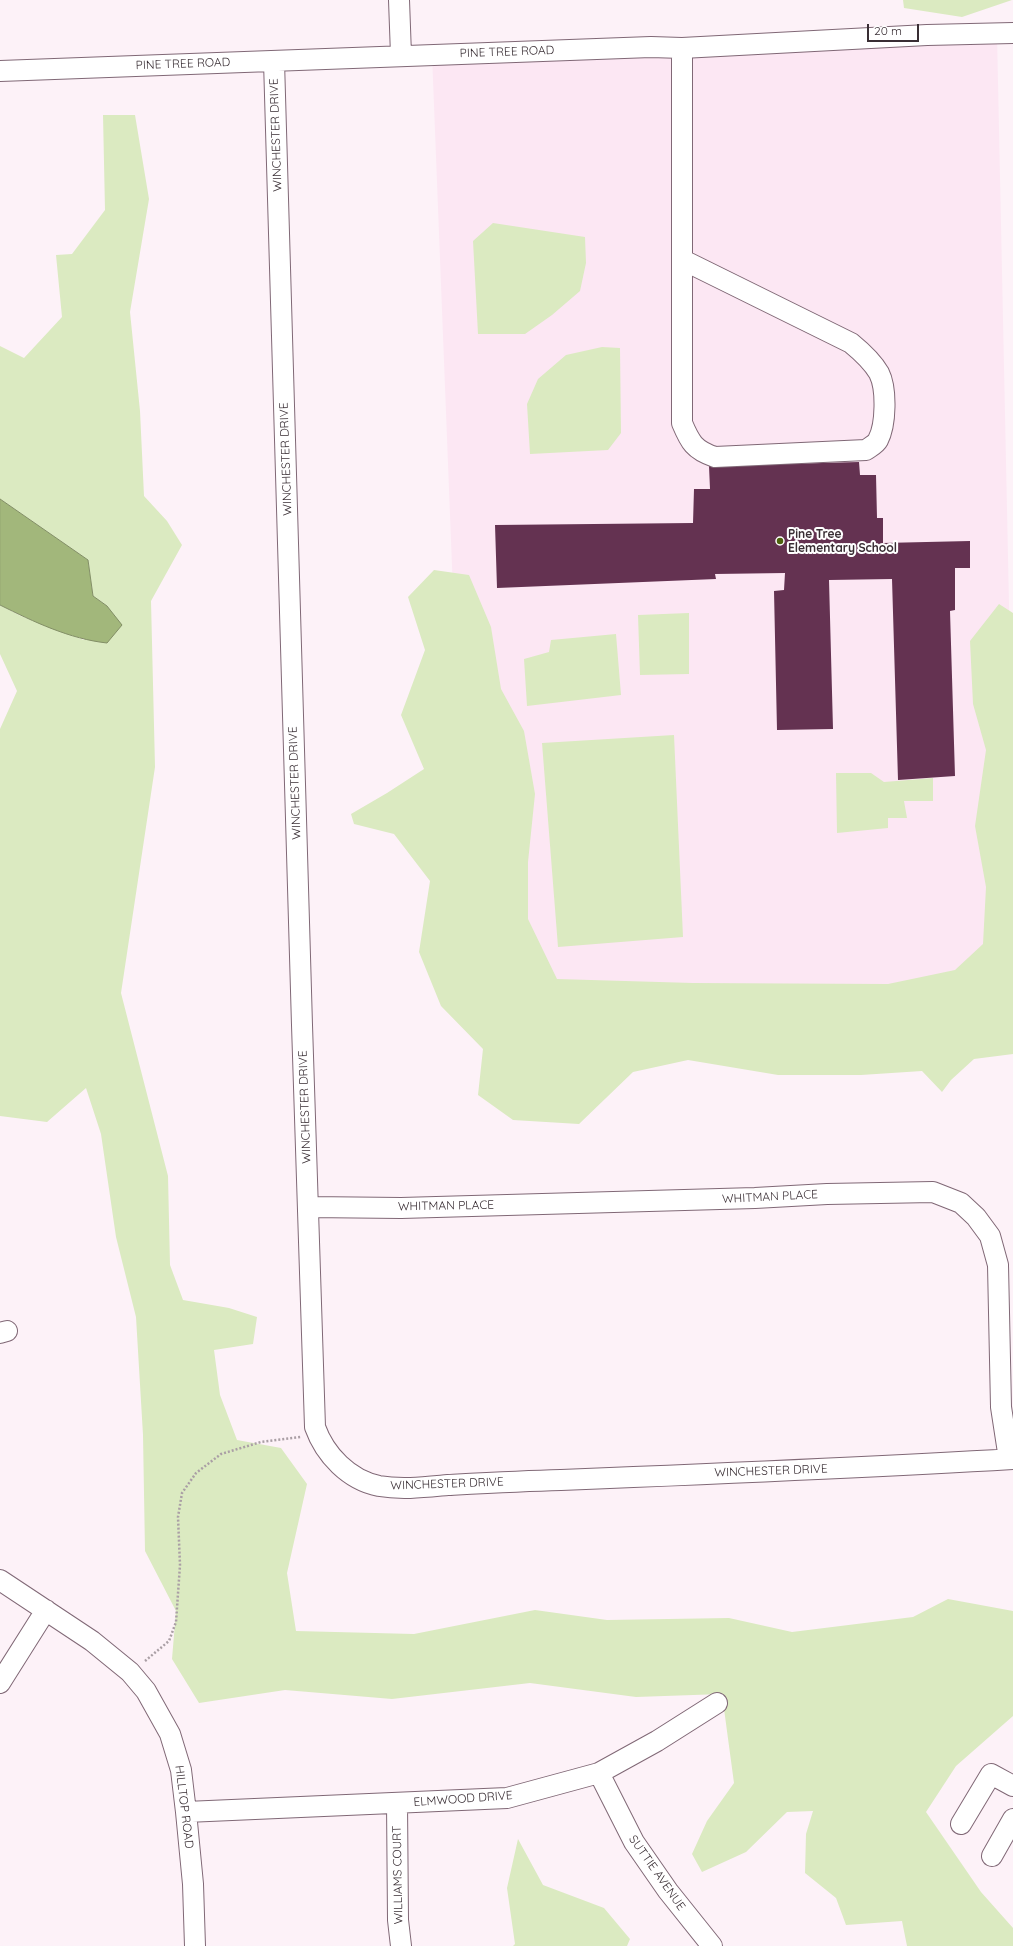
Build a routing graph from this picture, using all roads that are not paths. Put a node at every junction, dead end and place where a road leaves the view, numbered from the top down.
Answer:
1 (399, 0) edge
2 (1013, 33) edge
3 (682, 48) junction
4 (401, 55) junction
5 (274, 61) junction
6 (0, 71) edge
7 (682, 260) junction
8 (308, 1207) junction
9 (1011, 1459) edge
10 (0, 1580) edge
11 (46, 1610) junction
12 (0, 1683) edge
13 (717, 1703) dead end
14 (599, 1773) junction
15 (1012, 1784) edge
16 (397, 1803) junction
17 (186, 1812) junction
18 (1013, 1819) edge
19 (961, 1824) dead end
20 (992, 1856) dead end
21 (195, 1946) edge
22 (401, 1946) edge
23 (712, 1946) edge

1 - 4 street
2 - 3 street, PINE TREE ROAD
3 - 4 street, PINE TREE ROAD
3 - 7 street
4 - 5 street, PINE TREE ROAD
5 - 6 street, PINE TREE ROAD
5 - 8 street, WINCHESTER DRIVE
7 - 7 street
8 - 9 street, WHITMAN PLACE
8 - 9 street, WINCHESTER DRIVE
10 - 11 street, HILLTOP ROAD
11 - 12 street
11 - 17 street, HILLTOP ROAD
13 - 14 street, ELMWOOD DRIVE
14 - 16 street, ELMWOOD DRIVE
14 - 23 street, SUTTIE AVENUE
15 - 19 street
16 - 17 street, ELMWOOD DRIVE
16 - 22 street, WILLIAMS COURT
17 - 21 street, HILLTOP ROAD
18 - 20 street

